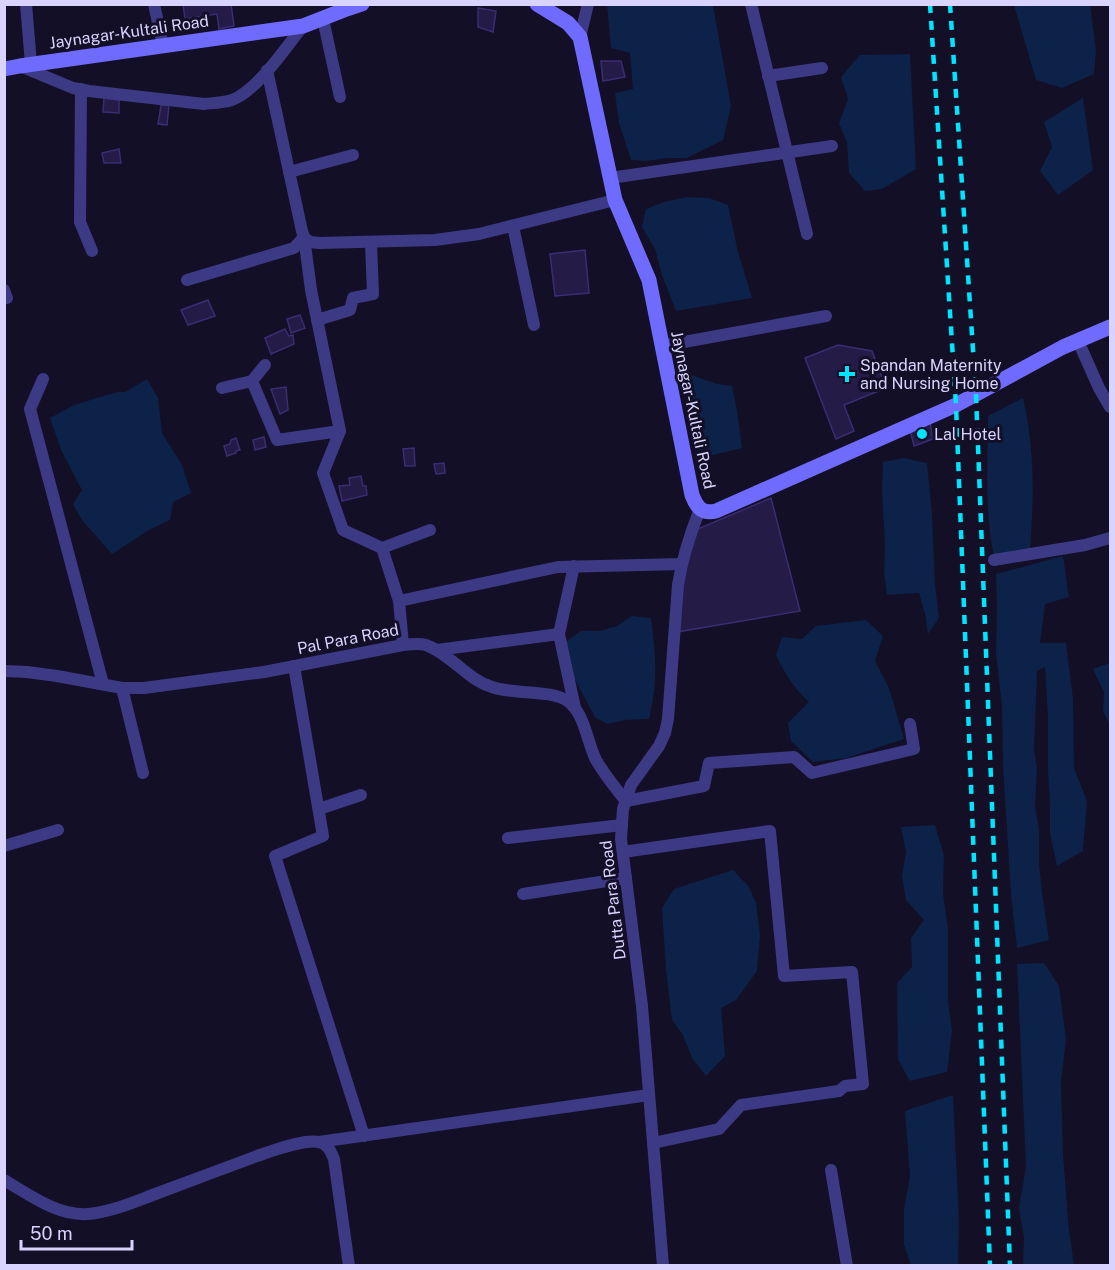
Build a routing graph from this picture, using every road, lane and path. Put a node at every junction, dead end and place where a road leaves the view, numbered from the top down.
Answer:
1 (26, 4) edge
2 (154, 4) edge
3 (362, 4) edge
4 (537, 4) edge
5 (588, 4) edge
6 (751, 4) edge
7 (323, 19) junction
8 (303, 26) junction
9 (580, 38) junction
10 (163, 46) junction
11 (18, 66) edge
12 (822, 68) dead end
13 (267, 70) junction
14 (768, 76) junction
15 (81, 90) junction
16 (340, 97) dead end
17 (832, 146) dead end
18 (787, 152) junction
19 (353, 155) dead end
20 (289, 172) junction
21 (610, 178) junction
22 (615, 200) junction
23 (513, 226) junction
24 (807, 234) dead end
25 (304, 237) junction
26 (371, 243) junction
27 (92, 251) dead end
28 (186, 280) dead end
29 (826, 316) dead end
30 (317, 320) junction
31 (534, 325) dead end
32 (1110, 327) edge
33 (1078, 341) junction
34 (662, 346) junction
35 (265, 365) dead end
36 (43, 379) dead end
37 (252, 381) junction
38 (222, 388) dead end
39 (1110, 407) edge
40 (340, 430) junction
41 (700, 509) junction
42 (430, 530) dead end
43 (1110, 538) edge
44 (382, 548) junction
45 (994, 560) dead end
46 (682, 564) junction
47 (574, 566) junction
48 (399, 602) junction
49 (559, 634) junction
50 (404, 645) junction
51 (437, 650) junction
52 (294, 666) junction
53 (4, 671) edge
54 (103, 684) junction
55 (122, 688) junction
56 (576, 709) junction
57 (909, 724) dead end
58 (143, 773) dead end
59 (361, 795) dead end
60 (626, 801) junction
61 (319, 809) junction
62 (622, 825) junction
63 (58, 830) dead end
64 (508, 838) dead end
65 (4, 846) edge
66 (622, 852) junction
67 (626, 878) junction
68 (523, 894) dead end
69 (649, 1095) junction
70 (364, 1136) junction
71 (319, 1142) junction
72 (654, 1143) junction
73 (831, 1170) dead end
74 (4, 1180) edge
75 (349, 1266) edge
76 (663, 1266) edge
77 (847, 1266) edge

1 - 11 street
2 - 10 street
3 - 7 main road, Jaynagar-Kultali Road
4 - 9 main road
5 - 9 street
6 - 14 street
7 - 8 main road, Jaynagar-Kultali Road
7 - 16 street
8 - 10 main road, Jaynagar-Kultali Road
8 - 13 street
9 - 21 main road, Jaynagar-Kultali Road
10 - 11 main road, Jaynagar-Kultali Road
11 - 15 street
12 - 14 street
13 - 15 street
13 - 20 street
14 - 18 street
15 - 27 street
17 - 18 street
18 - 21 street
18 - 24 street
19 - 20 street
20 - 25 street
21 - 22 main road, Jaynagar-Kultali Road
22 - 23 street
22 - 34 main road, Jaynagar-Kultali Road
23 - 26 street
23 - 31 street
25 - 26 street
25 - 28 street
25 - 30 street
26 - 30 street
29 - 34 street
30 - 40 street
32 - 33 main road, Jaynagar-Kultali Road
33 - 39 street
33 - 41 main road, Jaynagar-Kultali Road
34 - 41 main road, Jaynagar-Kultali Road
35 - 37 street
36 - 54 street
37 - 38 street
37 - 40 street
40 - 44 street
41 - 46 street, Dutta Para Road
42 - 44 street
43 - 45 street
44 - 48 street
46 - 47 street
46 - 60 street, Dutta Para Road
47 - 48 street
47 - 49 street
48 - 50 street
49 - 51 street
49 - 56 street
50 - 51 street, Pal Para Road
50 - 52 street, Pal Para Road
51 - 56 street, Pal Para Road
52 - 55 street, Pal Para Road
52 - 61 street
53 - 54 street, Pal Para Road
54 - 55 street, Pal Para Road
55 - 58 street
56 - 60 street
57 - 60 street
59 - 61 street
60 - 62 street, Dutta Para Road
61 - 70 street
62 - 64 street
62 - 66 street, Dutta Para Road
63 - 65 street
66 - 67 street, Dutta Para Road
66 - 72 street
67 - 68 street
67 - 69 street, Dutta Para Road
69 - 70 street
69 - 72 street, Dutta Para Road
70 - 71 street
71 - 74 street
71 - 75 street
72 - 76 street, Dutta Para Road
73 - 77 street

